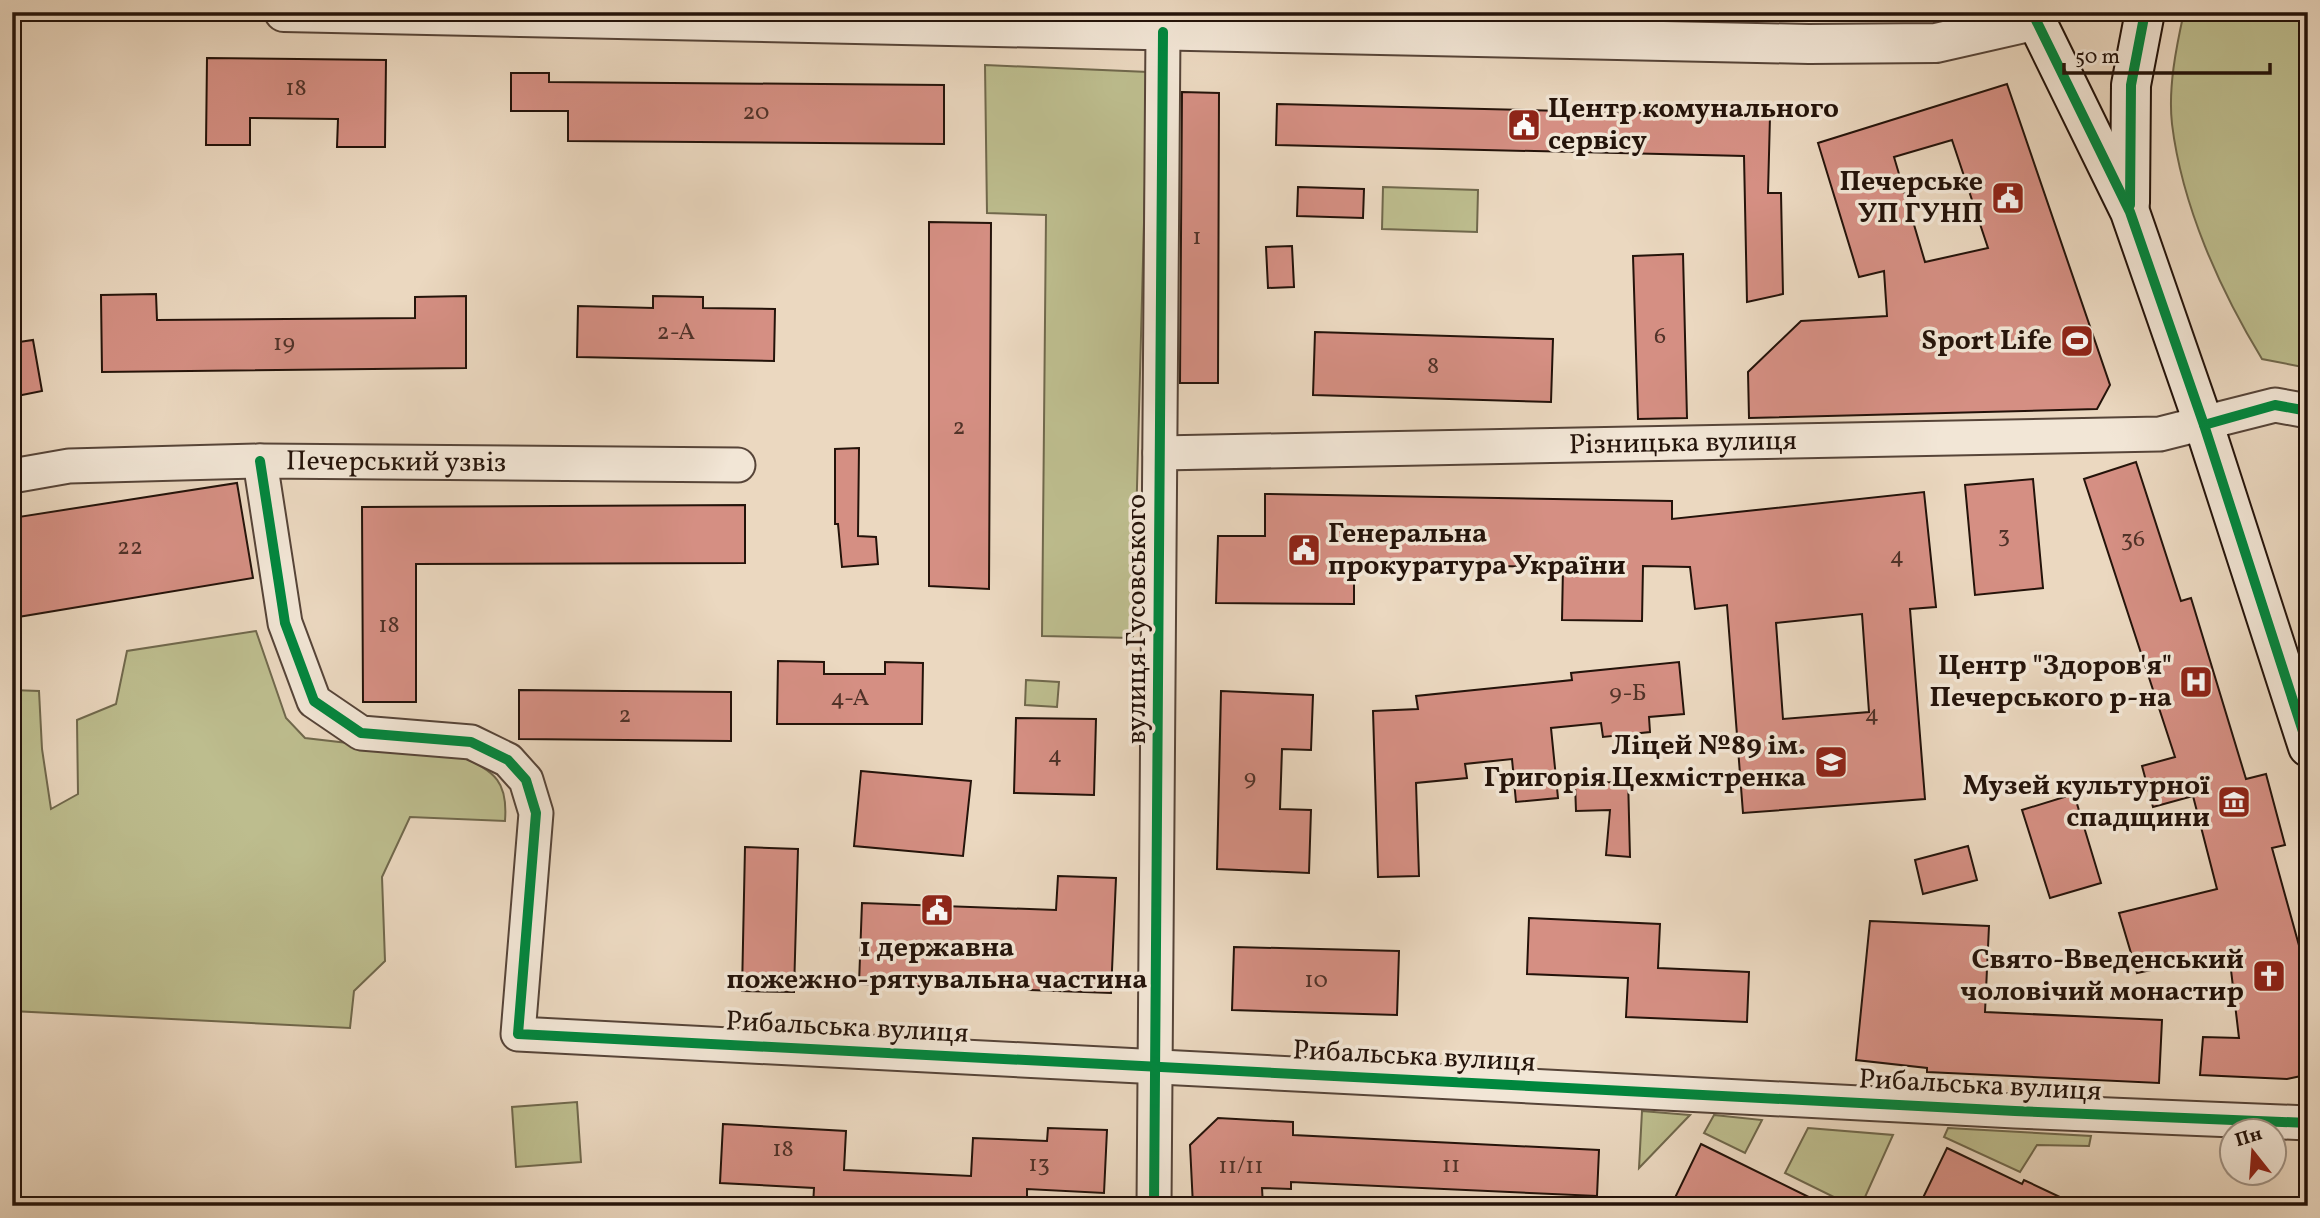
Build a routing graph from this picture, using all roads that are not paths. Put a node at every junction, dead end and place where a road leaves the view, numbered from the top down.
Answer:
1 (284, 12) edge
2 (2145, 12) edge
3 (2043, 15) edge
4 (1163, 32) junction
5 (2130, 212) junction
6 (2308, 411) edge
7 (2204, 425) junction
8 (1160, 453) junction
9 (260, 461) junction
10 (737, 465) dead end
11 (12, 476) edge
12 (2308, 747) edge
13 (1157, 1066) junction
14 (2308, 1123) edge
15 (1154, 1206) edge

1 - 4 street
2 - 5 street
3 - 4 street
3 - 5 street
4 - 8 street, вулиця Гусовського
5 - 7 street
6 - 7 street, Різницька вулиця
7 - 8 street, Різницька вулиця
7 - 12 street
8 - 13 street, вулиця Гусовського
9 - 10 street, Печерський узвіз
9 - 11 street, Печерський узвіз
9 - 13 street, Рибальська вулиця
13 - 14 street, Рибальська вулиця
13 - 15 street, вулиця Гусовського

